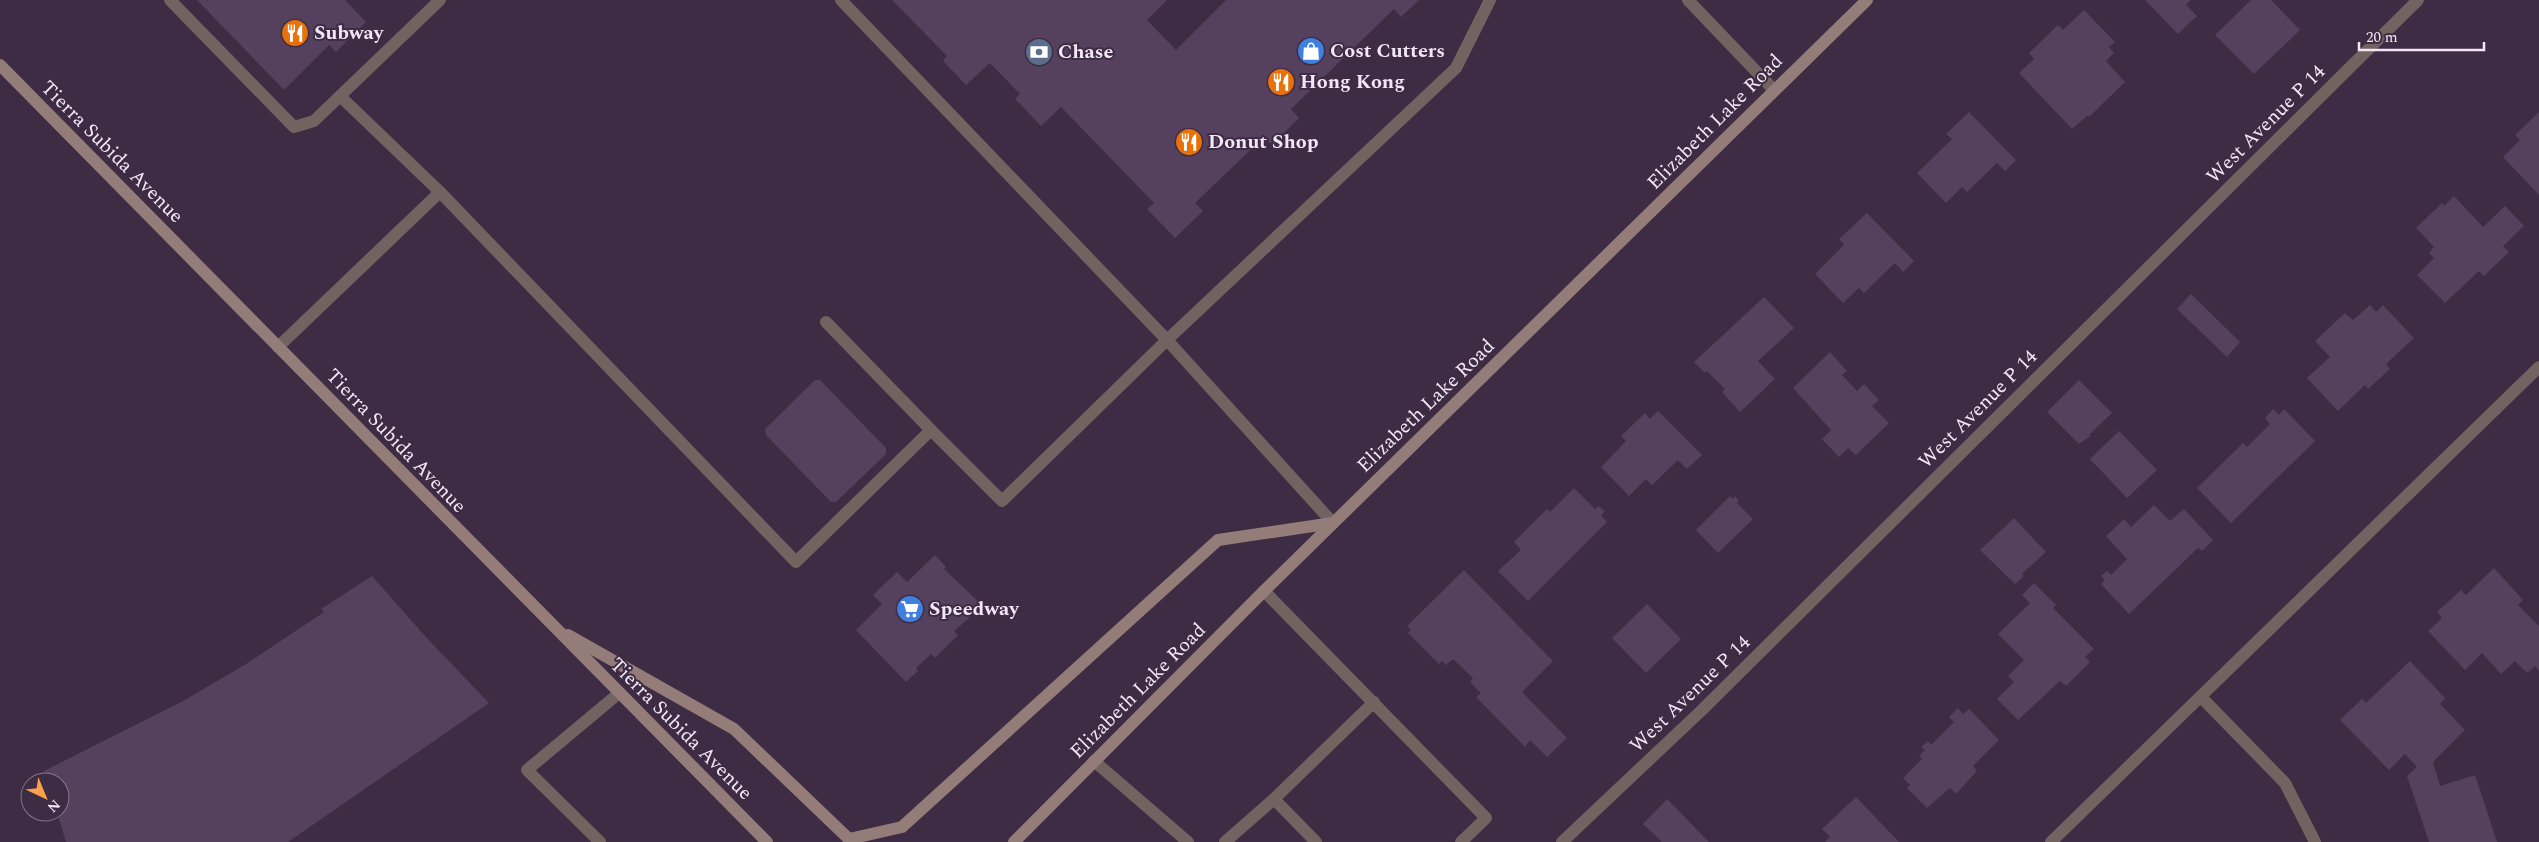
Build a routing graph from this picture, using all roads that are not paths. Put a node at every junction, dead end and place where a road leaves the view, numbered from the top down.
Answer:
1 (170, 0) edge
2 (440, 0) edge
3 (841, 0) edge
4 (1490, 0) edge
5 (1688, 0) edge
6 (1866, 0) edge
7 (2418, 0) edge
8 (0, 65) edge
9 (1774, 90) junction
10 (340, 96) junction
11 (440, 192) junction
12 (826, 322) dead end
13 (1167, 340) junction
14 (278, 347) junction
15 (2539, 366) edge
16 (931, 430) junction
17 (1333, 523) junction
18 (1264, 591) junction
19 (554, 628) junction
20 (618, 694) junction
21 (2201, 697) junction
22 (1374, 702) junction
23 (1094, 761) junction
24 (1274, 799) junction
25 (600, 842) edge
26 (767, 842) edge
27 (1014, 842) edge
28 (1188, 842) edge
29 (1225, 842) edge
30 (1316, 842) edge
31 (1461, 842) edge
32 (1562, 842) edge
33 (2051, 842) edge
34 (2315, 842) edge

1 - 10 street
2 - 10 street
3 - 13 street
4 - 13 street
5 - 9 street
6 - 9 main road, Elizabeth Lake Road
7 - 32 street, West Avenue P 14
8 - 14 main road, Tierra Subida Avenue
9 - 17 main road, Elizabeth Lake Road
10 - 11 street
11 - 14 street
11 - 16 street
12 - 16 street
13 - 16 street
13 - 17 street
14 - 19 main road, Tierra Subida Avenue
15 - 21 street
17 - 18 main road, Elizabeth Lake Road
17 - 19 main road
18 - 22 street
18 - 23 main road, Elizabeth Lake Road
19 - 20 main road, Tierra Subida Avenue
20 - 25 street
20 - 26 main road, Tierra Subida Avenue
21 - 33 street
21 - 34 street
22 - 24 street
22 - 31 street
23 - 27 main road, Elizabeth Lake Road
23 - 28 street
24 - 29 street
24 - 30 street

